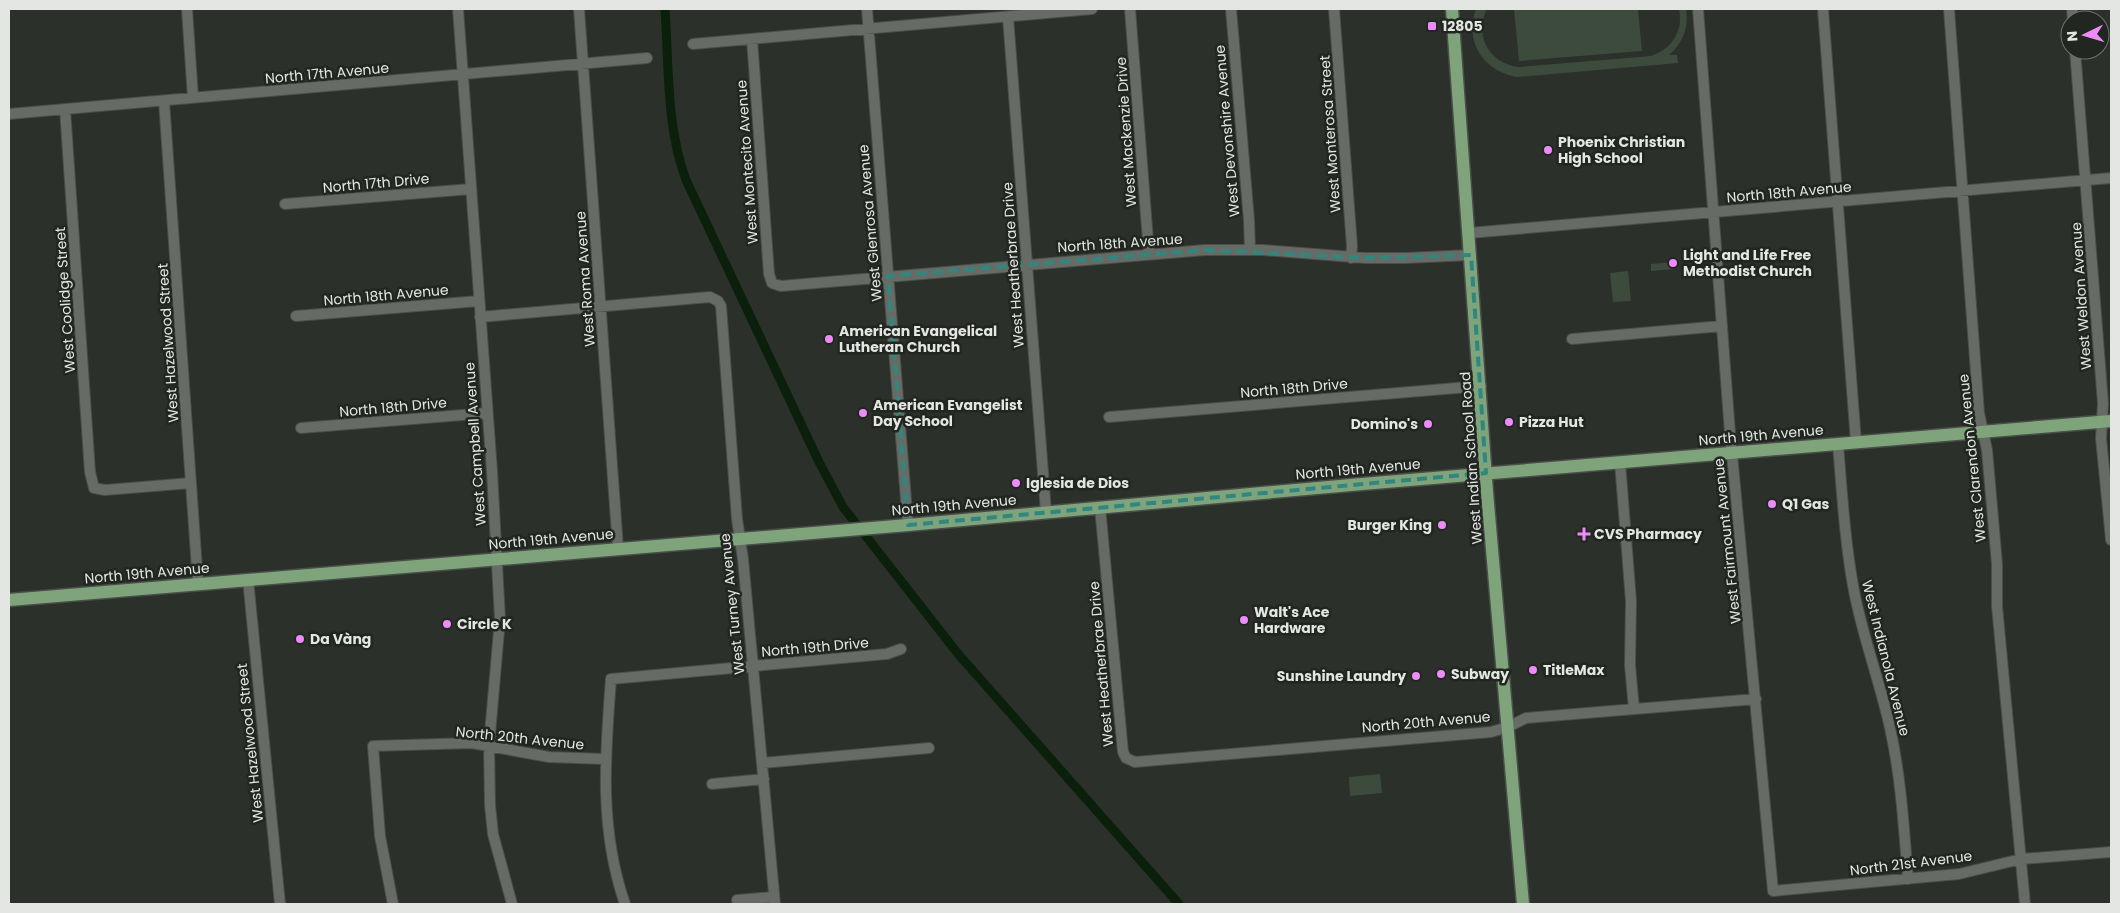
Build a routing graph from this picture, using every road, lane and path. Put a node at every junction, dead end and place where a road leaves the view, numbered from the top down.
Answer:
1 (187, 9) edge
2 (458, 9) edge
3 (580, 9) edge
4 (867, 9) edge
5 (1092, 9) edge
6 (1130, 9) edge
7 (1231, 9) edge
8 (1334, 9) edge
9 (1452, 9) edge
10 (1698, 9) edge
11 (1823, 9) edge
12 (1949, 9) edge
13 (1008, 17) junction
14 (868, 28) junction
15 (752, 39) junction
16 (693, 44) dead end
17 (647, 58) dead end
18 (2076, 60) edge
19 (584, 64) junction
20 (463, 75) junction
21 (193, 98) junction
22 (164, 101) junction
23 (65, 109) junction
24 (9, 114) edge
25 (2111, 178) edge
26 (2086, 181) junction
27 (470, 189) junction
28 (1962, 191) junction
29 (1838, 202) junction
30 (285, 204) dead end
31 (1713, 212) junction
32 (1469, 232) junction
33 (1250, 250) junction
34 (1149, 254) junction
35 (1471, 255) junction
36 (1351, 258) junction
37 (1027, 264) junction
38 (888, 276) junction
39 (772, 283) joint
40 (479, 301) junction
41 (600, 306) junction
42 (296, 316) dead end
43 (480, 317) junction
44 (1722, 326) junction
45 (1572, 339) dead end
46 (1480, 386) junction
47 (487, 413) junction
48 (1109, 417) dead end
49 (2106, 421) edge
50 (301, 428) dead end
51 (1982, 431) junction
52 (1856, 442) junction
53 (1838, 444) junction
54 (1732, 453) junction
55 (1620, 462) junction
56 (1486, 473) junction
57 (191, 483) junction
58 (1100, 507) junction
59 (1046, 512) junction
60 (908, 525) junction
61 (740, 538) junction
62 (2111, 540) edge
63 (618, 548) junction
64 (496, 559) junction
65 (248, 579) junction
66 (198, 583) junction
67 (9, 600) edge
68 (900, 649) dead end
69 (753, 666) junction
70 (1756, 699) junction
71 (1634, 709) junction
72 (1508, 727) junction
73 (489, 745) junction
74 (929, 748) dead end
75 (1126, 758) joint
76 (605, 759) junction
77 (762, 763) junction
78 (764, 779) junction
79 (712, 784) dead end
80 (2111, 852) edge
81 (2021, 860) junction
82 (1908, 879) junction
83 (1773, 891) joint
84 (737, 900) dead end
85 (775, 900) edge
86 (280, 904) edge
87 (393, 904) edge
88 (512, 904) edge
89 (625, 904) edge
90 (1523, 904) edge
91 (2025, 904) edge

1 - 21 street
2 - 20 street, West Campbell Avenue
3 - 19 street, West Roma Avenue
4 - 14 street, West Glenrosa Avenue
5 - 13 street
6 - 34 street, West Mackenzie Drive
7 - 33 street, West Devonshire Avenue
8 - 36 street, West Monterosa Street
9 - 32 main road, West Indian School Road
10 - 31 street, West Fairmount Avenue
11 - 29 street
12 - 28 street, West Clarendon Avenue
13 - 14 street
13 - 37 street, West Heatherbrae Drive
14 - 15 street
14 - 38 street, West Glenrosa Avenue
15 - 16 street
15 - 39 street, West Montecito Avenue
17 - 19 street, North 17th Avenue
18 - 26 street, West Weldon Avenue
19 - 20 street, North 17th Avenue
19 - 41 street, West Roma Avenue
20 - 21 street, North 17th Avenue
20 - 27 street, West Campbell Avenue
21 - 22 street, North 17th Avenue
22 - 23 street, North 17th Avenue
22 - 57 street, West Hazelwood Street
23 - 24 street, North 17th Avenue
23 - 57 street, West Coolidge Street
25 - 26 street, North 18th Avenue
26 - 28 street, North 18th Avenue
26 - 49 street, West Weldon Avenue
27 - 30 street, North 17th Drive
27 - 40 street, West Campbell Avenue
28 - 29 street, North 18th Avenue
28 - 51 street, West Clarendon Avenue
29 - 31 street, North 18th Avenue
29 - 52 street
31 - 32 street, North 18th Avenue
31 - 44 street, West Fairmount Avenue
32 - 35 main road, West Indian School Road
33 - 34 street, North 18th Avenue
33 - 36 street, North 18th Avenue
34 - 37 street, North 18th Avenue
35 - 36 street, North 18th Avenue
35 - 46 main road, West Indian School Road
37 - 38 street, North 18th Avenue
37 - 59 street, West Heatherbrae Drive
38 - 39 street, North 18th Avenue
38 - 60 street, West Glenrosa Avenue
40 - 42 street, North 18th Avenue
40 - 43 street, West Campbell Avenue
41 - 43 street
41 - 61 street, West Turney Avenue
41 - 63 street, West Roma Avenue
43 - 47 street, West Campbell Avenue
44 - 45 street
44 - 54 street, West Fairmount Avenue
46 - 48 street, North 18th Drive
46 - 56 main road, West Indian School Road
47 - 50 street, North 18th Drive
47 - 64 street, West Campbell Avenue
49 - 51 main road, North 19th Avenue
49 - 62 street, West Weldon Avenue
51 - 52 main road, North 19th Avenue
51 - 81 street, West Clarendon Avenue
52 - 53 main road, North 19th Avenue
53 - 54 main road, North 19th Avenue
53 - 82 street, West Indianola Avenue
54 - 55 main road, North 19th Avenue
54 - 70 street, West Fairmount Avenue
55 - 56 main road, North 19th Avenue
55 - 71 street
56 - 58 main road, North 19th Avenue
56 - 72 main road, West Indian School Road
57 - 66 street, West Hazelwood Street
58 - 59 main road, North 19th Avenue
58 - 75 street, West Heatherbrae Drive
59 - 60 main road, North 19th Avenue
60 - 61 main road, North 19th Avenue
61 - 63 main road, North 19th Avenue
61 - 69 street, West Turney Avenue
63 - 64 main road, North 19th Avenue
64 - 65 main road, North 19th Avenue
64 - 73 street, West Campbell Avenue
65 - 66 main road, North 19th Avenue
65 - 86 street, West Hazelwood Street
66 - 67 main road, North 19th Avenue
68 - 69 street, North 19th Drive
69 - 76 street, North 19th Drive
69 - 77 street, West Turney Avenue
70 - 71 street, North 20th Avenue
70 - 83 street, West Fairmount Avenue
71 - 72 street, North 20th Avenue
72 - 75 street, North 20th Avenue
72 - 90 main road, West Indian School Road
73 - 76 street, North 20th Avenue
73 - 87 street, North 20th Avenue
73 - 88 street, West Campbell Avenue
74 - 77 street
76 - 89 street
77 - 78 street, West Turney Avenue
78 - 79 street
78 - 85 street, West Turney Avenue
80 - 81 street, North 21st Avenue
81 - 82 street, North 21st Avenue
81 - 91 street, West Clarendon Avenue
82 - 83 street, North 21st Avenue
84 - 85 street

